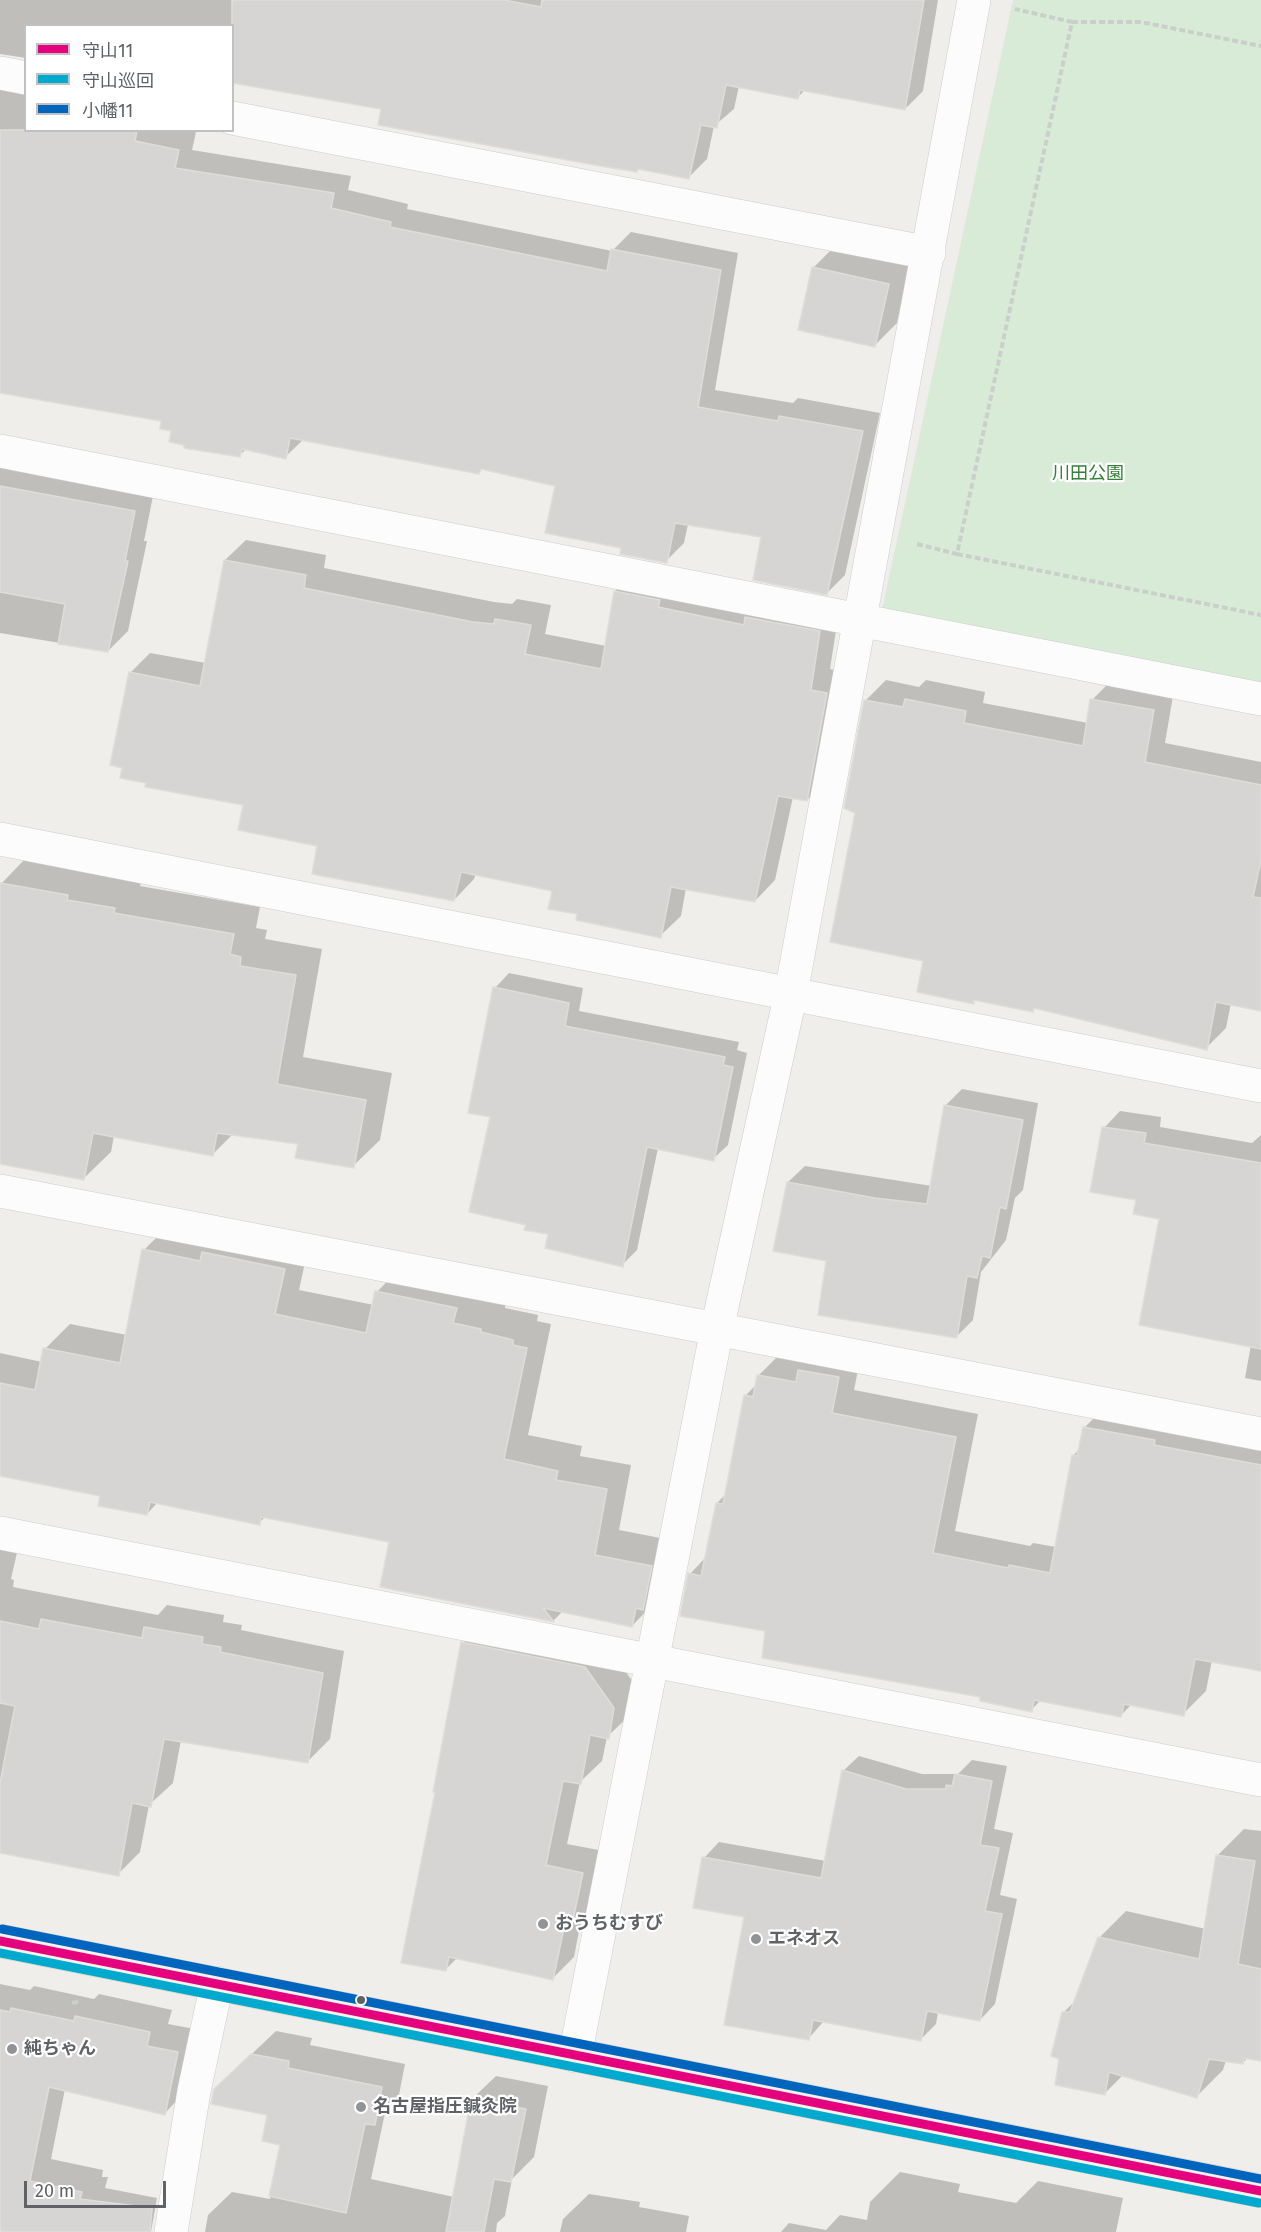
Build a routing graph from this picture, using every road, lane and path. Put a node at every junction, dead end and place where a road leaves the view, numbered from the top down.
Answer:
1 (974, 0) edge
2 (1006, 7) dead end
3 (1072, 22) junction
4 (1261, 46) edge
5 (0, 73) edge
6 (24, 78) edge
7 (234, 118) edge
8 (929, 253) junction
9 (0, 451) edge
10 (912, 543) dead end
11 (957, 554) junction
12 (1261, 615) edge
13 (858, 619) junction
14 (1261, 699) edge
15 (0, 839) edge
16 (790, 993) junction
17 (1261, 1086) edge
18 (0, 1191) edge
19 (717, 1329) junction
20 (1261, 1434) edge
21 (0, 1533) edge
22 (652, 1662) junction
23 (1261, 1780) edge
24 (0, 1941) edge
25 (217, 1983) junction
26 (575, 2056) junction
27 (1261, 2191) edge
28 (171, 2232) edge

1 - 8 street
2 - 3 path
3 - 4 path
3 - 11 path
5 - 6 street
7 - 8 street
8 - 13 street
9 - 13 street
10 - 11 path
11 - 12 path
13 - 14 street
13 - 16 street
15 - 16 street
16 - 17 street
16 - 19 street
18 - 19 street
19 - 20 street
19 - 22 street
21 - 22 street
22 - 23 street
22 - 26 street
24 - 25 main road
25 - 26 main road
25 - 28 street
26 - 27 main road

